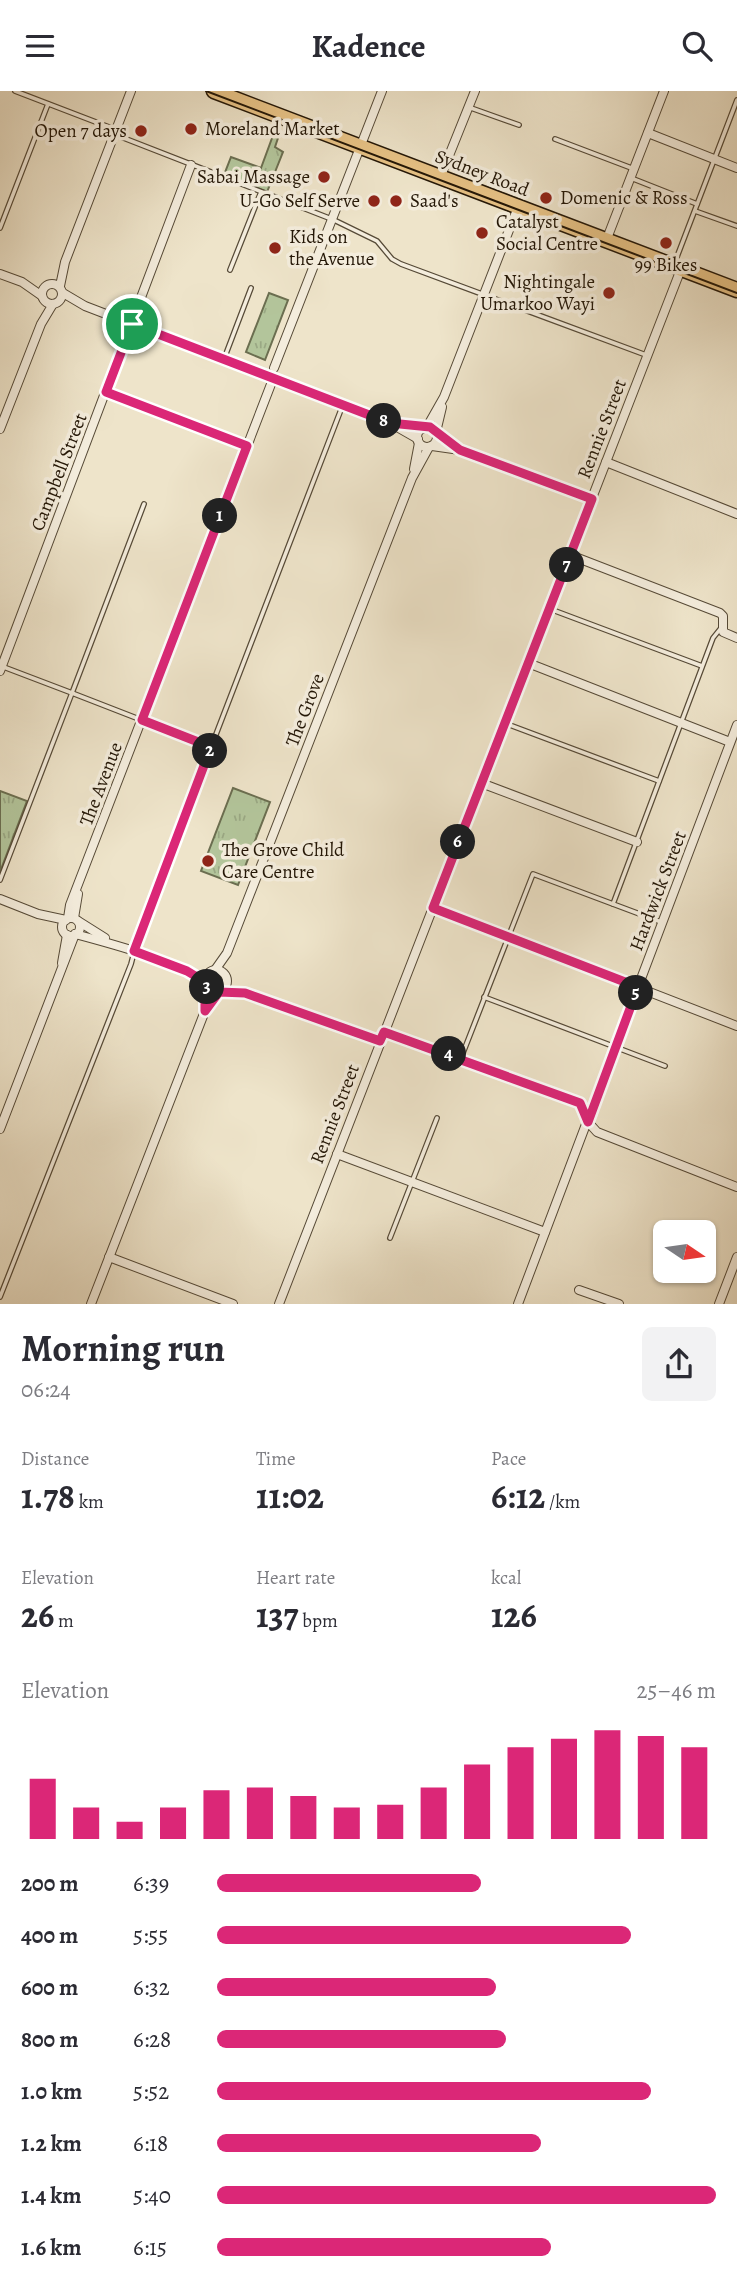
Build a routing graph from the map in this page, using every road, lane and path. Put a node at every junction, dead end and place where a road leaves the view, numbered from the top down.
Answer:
1 (15, 91) edge
2 (131, 91) edge
3 (214, 91) edge
4 (382, 91) edge
5 (475, 91) edge
6 (664, 91) edge
7 (737, 100) edge
8 (48, 104) junction
9 (469, 107) junction
10 (519, 125) dead end
11 (115, 132) junction
12 (648, 133) junction
13 (555, 139) dead end
14 (361, 147) junction
15 (715, 159) junction
16 (191, 165) junction
17 (737, 167) edge
18 (632, 174) junction
19 (440, 178) junction
20 (261, 192) junction
21 (697, 204) junction
22 (518, 207) junction
23 (695, 211) junction
24 (334, 220) junction
25 (737, 226) edge
26 (0, 228) edge
27 (606, 241) junction
28 (677, 268) junction
29 (230, 270) dead end
30 (0, 274) edge
31 (22, 282) junction
32 (55, 287) junction
33 (251, 288) dead end
34 (737, 290) edge
35 (484, 295) junction
36 (49, 301) junction
37 (85, 306) junction
38 (132, 324) junction
39 (648, 356) junction
40 (224, 359) junction
41 (274, 368) dead end
42 (273, 379) junction
43 (106, 392) junction
44 (444, 397) junction
45 (343, 405) junction
46 (390, 423) junction
47 (425, 428) junction
48 (0, 429) edge
49 (437, 434) junction
50 (419, 441) junction
51 (247, 446) junction
52 (430, 446) junction
53 (460, 450) junction
54 (606, 462) junction
55 (412, 478) junction
56 (592, 499) junction
57 (144, 504) dead end
58 (737, 514) edge
59 (570, 555) junction
60 (550, 608) junction
61 (721, 628) junction
62 (737, 638) edge
63 (528, 663) junction
64 (702, 666) junction
65 (1, 667) edge
66 (72, 693) junction
67 (142, 720) junction
68 (505, 723) junction
69 (681, 723) junction
70 (737, 725) edge
71 (730, 742) junction
72 (211, 747) junction
73 (659, 782) junction
74 (481, 783) junction
75 (637, 842) junction
76 (0, 880) edge
77 (0, 899) edge
78 (613, 904) junction
79 (433, 908) junction
80 (663, 923) junction
81 (71, 926) junction
82 (508, 936) junction
83 (134, 951) junction
84 (227, 953) junction
85 (187, 971) junction
86 (212, 972) junction
87 (226, 977) junction
88 (206, 985) junction
89 (638, 987) junction
90 (220, 991) junction
91 (245, 993) junction
92 (484, 997) junction
93 (205, 1011) junction
94 (737, 1026) edge
95 (384, 1032) junction
96 (380, 1041) junction
97 (616, 1047) junction
98 (461, 1058) junction
99 (665, 1066) dead end
100 (437, 1118) dead end
101 (588, 1122) junction
102 (0, 1129) edge
103 (337, 1154) junction
104 (413, 1182) junction
105 (737, 1187) edge
106 (545, 1232) junction
107 (390, 1238) dead end
108 (109, 1257) junction
109 (737, 1257) edge
110 (579, 1290) dead end
111 (0, 1297) edge
112 (91, 1304) edge
113 (233, 1304) edge
114 (279, 1304) edge
115 (518, 1304) edge
116 (619, 1304) edge
117 (719, 1304) edge

1 - 8 lane
2 - 11 street
3 - 14 highway, Sydney Road
4 - 14 street
5 - 9 street
6 - 12 street
7 - 15 lane
8 - 11 lane
8 - 26 lane
9 - 10 lane
9 - 19 street
11 - 16 lane
11 - 32 street
12 - 15 street
12 - 18 street
13 - 18 lane
14 - 19 highway, Sydney Road
14 - 24 street
15 - 17 street
15 - 21 lane
16 - 20 lane
16 - 38 street, Campbell Street
18 - 21 lane
18 - 27 street
19 - 22 highway, Sydney Road
20 - 24 lane
20 - 29 lane
21 - 23 lane
22 - 27 highway, Sydney Road
22 - 35 street
23 - 25 lane
23 - 28 lane
24 - 35 lane
24 - 41 street
27 - 28 highway, Sydney Road
28 - 34 highway, Sydney Road
28 - 39 street, Rennie Street
30 - 31 street
31 - 32 street
31 - 36 street
32 - 36 street
32 - 36 street
32 - 37 street
33 - 40 lane
35 - 39 lane
35 - 44 street
36 - 37 street
36 - 48 street
37 - 38 street
38 - 40 street
38 - 43 street, Campbell Street
39 - 54 street, Rennie Street
40 - 42 street
42 - 45 street
42 - 51 street, The Avenue
43 - 51 lane
43 - 65 street, Campbell Street
44 - 47 street
44 - 49 street
45 - 46 street
45 - 72 lane
46 - 47 street
46 - 50 street
47 - 49 street
47 - 50 street, The Grove
49 - 52 street, The Grove
49 - 53 street
50 - 52 street
50 - 55 street, The Grove
51 - 67 street, The Avenue
52 - 53 street
52 - 55 street, The Grove
53 - 56 street
54 - 56 street, Rennie Street
54 - 58 street
55 - 84 street, The Grove
56 - 59 street, Rennie Street
57 - 66 lane
59 - 60 street, Rennie Street
59 - 61 street
60 - 63 street, Rennie Street
60 - 64 lane
61 - 62 street
61 - 64 lane
63 - 68 street, Rennie Street
63 - 69 street
64 - 69 lane
65 - 66 lane
66 - 67 lane
66 - 76 lane
67 - 72 lane
67 - 81 street, The Avenue
68 - 73 lane
68 - 74 street, Rennie Street
69 - 71 street
69 - 73 lane
70 - 71 street, Hardwick Street
71 - 80 street, Hardwick Street
72 - 83 lane
73 - 75 lane
74 - 75 street
74 - 79 street, Rennie Street
75 - 78 lane
77 - 81 street
78 - 80 lane
78 - 82 lane
79 - 82 street
79 - 95 street, Rennie Street
80 - 89 street, Hardwick Street
81 - 83 street
81 - 102 street, The Avenue
82 - 89 street
82 - 92 lane
83 - 85 street
83 - 111 lane
84 - 86 street, The Grove
84 - 87 street, The Grove
85 - 86 street
85 - 88 street
86 - 87 street
86 - 88 street, The Grove
87 - 90 street, The Grove
87 - 91 street
88 - 90 street
88 - 93 street
89 - 94 street
89 - 97 street, Hardwick Street
90 - 91 street
90 - 93 street
91 - 96 street
92 - 97 lane
92 - 98 lane
93 - 108 street
95 - 96 street, Rennie Street
95 - 98 street
96 - 103 street, Rennie Street
97 - 99 lane
97 - 101 street, Hardwick Street
98 - 101 street
100 - 104 lane
101 - 105 street
101 - 106 street, Hardwick Street
103 - 104 street
103 - 114 street, Rennie Street
104 - 106 street
104 - 107 lane
106 - 115 street, Hardwick Street
108 - 112 street
108 - 113 street
109 - 117 street
110 - 116 street

